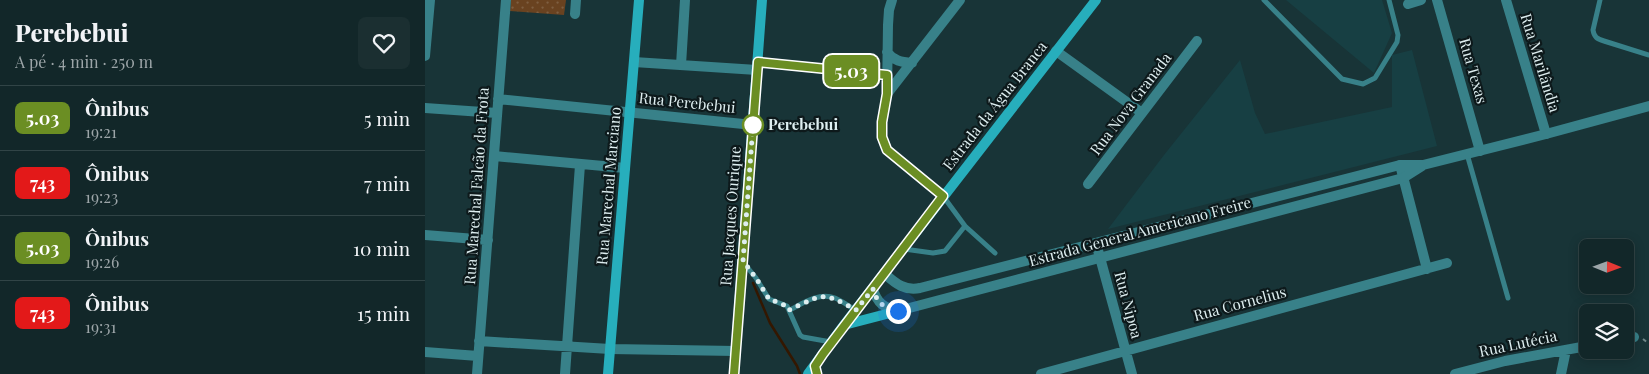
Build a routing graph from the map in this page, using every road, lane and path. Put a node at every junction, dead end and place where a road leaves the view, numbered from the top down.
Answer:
1 (430, 0) edge
2 (506, 0) edge
3 (576, 0) edge
4 (639, 0) edge
5 (685, 0) edge
6 (762, 0) edge
7 (892, 0) edge
8 (961, 0) edge
9 (1096, 0) edge
10 (1264, 0) edge
11 (1389, 0) edge
12 (1421, 0) edge
13 (1437, 0) edge
14 (1506, 0) edge
15 (1600, 0) edge
16 (1408, 4) dead end
17 (575, 14) dead end
18 (1197, 41) dead end
19 (1057, 51) junction
20 (887, 52) junction
21 (1649, 55) edge
22 (425, 56) edge
23 (633, 62) junction
24 (912, 63) junction
25 (681, 65) junction
26 (757, 66) junction
27 (887, 75) junction
28 (887, 94) junction
29 (498, 100) junction
30 (1649, 106) edge
31 (425, 108) edge
32 (629, 112) junction
33 (1142, 113) junction
34 (497, 114) junction
35 (753, 125) junction
36 (1546, 134) junction
37 (1480, 151) junction
38 (1467, 154) junction
39 (494, 156) junction
40 (580, 165) junction
41 (1400, 165) junction
42 (1423, 166) junction
43 (625, 168) junction
44 (1403, 178) junction
45 (1088, 184) dead end
46 (943, 196) junction
47 (965, 226) junction
48 (425, 235) edge
49 (488, 240) junction
50 (1096, 242) junction
51 (903, 249) junction
52 (995, 253) dead end
53 (1099, 258) junction
54 (743, 261) junction
55 (1447, 264) dead end
56 (1427, 269) junction
57 (885, 274) junction
58 (873, 289) junction
59 (1509, 298) dead end
60 (789, 310) junction
61 (856, 310) junction
62 (898, 311) junction
63 (844, 325) junction
64 (479, 341) junction
65 (832, 342) junction
66 (568, 346) junction
67 (1579, 348) edge
68 (611, 349) junction
69 (1566, 350) junction
70 (736, 351) junction
71 (425, 352) edge
72 (1125, 352) junction
73 (478, 356) junction
74 (813, 371) edge
75 (477, 374) edge
76 (565, 374) edge
77 (609, 374) edge
78 (734, 374) edge
79 (1041, 374) edge
80 (1132, 374) edge
81 (1455, 374) edge
82 (1561, 374) edge

1 - 22 street
2 - 29 street, Rua Marechal Falcão da Frota
3 - 17 street
4 - 23 main road, Rua Marechal Marciano
5 - 25 street
6 - 26 main road, Rua Jacques Ourique
7 - 20 street
8 - 24 street
9 - 19 main road, Estrada da Água Branca
10 - 11 lane
12 - 16 street
13 - 37 street, Rua Texas
14 - 36 street, Rua Marilândia
15 - 21 lane
18 - 33 street, Rua Nova Granada
19 - 33 street
19 - 46 main road, Estrada da Água Branca
20 - 24 street
20 - 27 street
23 - 25 street
23 - 32 main road, Rua Marechal Marciano
24 - 28 street
25 - 26 street
26 - 27 street
26 - 35 main road, Rua Jacques Ourique
27 - 28 street
28 - 46 street
29 - 32 street, Rua Perebebui
29 - 34 street, Rua Marechal Falcão da Frota
30 - 36 street, Estrada General Americano Freire
31 - 34 street
32 - 35 street, Rua Perebebui
32 - 43 main road, Rua Marechal Marciano
33 - 45 street, Rua Nova Granada
34 - 39 street, Rua Marechal Falcão da Frota
35 - 54 main road, Rua Jacques Ourique
36 - 37 street, Estrada General Americano Freire
37 - 38 street, Estrada General Americano Freire
38 - 42 street, Estrada General Americano Freire
38 - 59 lane
39 - 40 street
39 - 49 street, Rua Marechal Falcão da Frota
40 - 43 street
40 - 66 street
41 - 42 street, Estrada General Americano Freire
41 - 44 street
41 - 50 street, Estrada General Americano Freire
42 - 44 street, Estrada General Americano Freire
43 - 68 main road, Rua Marechal Marciano
44 - 53 street, Estrada General Americano Freire
44 - 56 street
46 - 47 lane
46 - 51 main road, Estrada da Água Branca
47 - 51 lane
47 - 52 lane
48 - 49 street
49 - 64 street, Rua Marechal Falcão da Frota
50 - 53 street, Rua Nipoa
50 - 57 street, Estrada General Americano Freire
51 - 57 main road, Estrada da Água Branca
53 - 62 street, Estrada General Americano Freire
53 - 72 street, Rua Nipoa
54 - 60 lane
54 - 70 main road, Rua Jacques Ourique
55 - 56 street, Rua Cornelius
56 - 72 street, Rua Cornelius
57 - 58 main road, Estrada da Água Branca
58 - 61 main road, Estrada da Água Branca
58 - 62 street
60 - 61 lane
60 - 65 lane
61 - 63 main road, Estrada da Água Branca
62 - 63 main road
63 - 65 main road, Estrada da Água Branca
64 - 66 street
64 - 73 street, Rua Marechal Falcão da Frota
65 - 74 main road, Estrada da Água Branca
66 - 68 street
66 - 76 street
67 - 69 street, Rua Lutécia
68 - 70 street
68 - 77 main road, Rua Marechal Marciano
69 - 81 street, Rua Lutécia
69 - 82 street
70 - 78 main road, Rua Jacques Ourique
71 - 73 street
72 - 79 street, Rua Cornelius
72 - 80 street, Rua Nipoa
73 - 75 street, Rua Marechal Falcão da Frota

